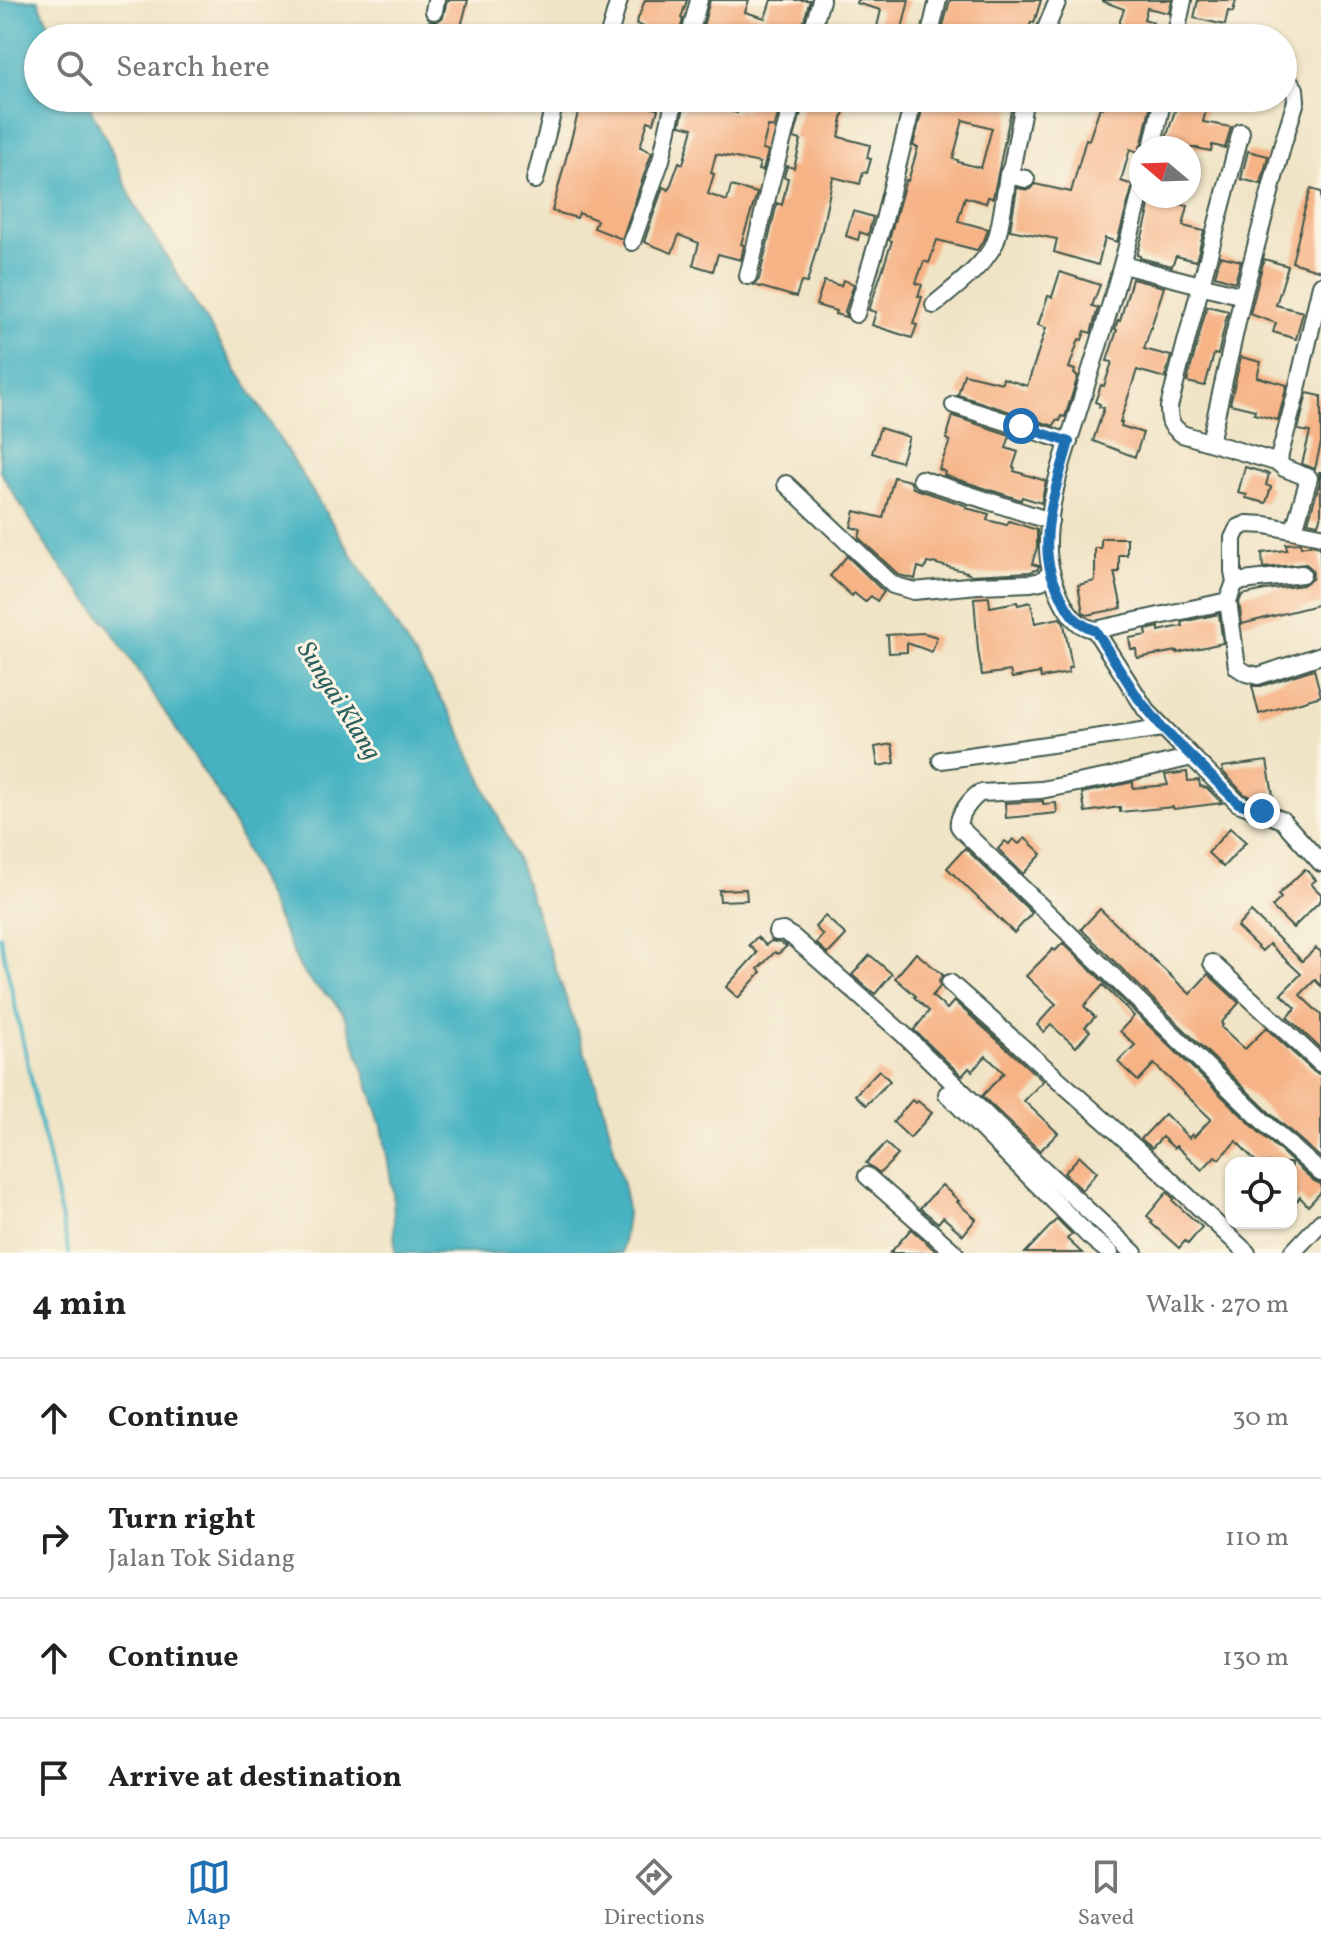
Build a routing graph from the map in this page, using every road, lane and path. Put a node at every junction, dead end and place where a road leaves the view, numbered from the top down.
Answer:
1 (619, 0) edge
2 (699, 0) edge
3 (821, 0) edge
4 (938, 0) edge
5 (1058, 0) edge
6 (1183, 0) edge
7 (612, 24) edge
8 (693, 24) edge
9 (814, 24) edge
10 (932, 24) edge
11 (1048, 24) edge
12 (1178, 24) edge
13 (552, 112) edge
14 (672, 112) edge
15 (790, 112) edge
16 (911, 112) edge
17 (1022, 112) edge
18 (1160, 112) edge
19 (1293, 112) edge
20 (1241, 132) dead end
21 (1155, 136) edge
22 (1008, 175) junction
23 (1026, 179) dead end
24 (535, 180) dead end
25 (1137, 208) edge
26 (632, 242) dead end
27 (1123, 265) junction
28 (748, 276) dead end
29 (1321, 285) edge
30 (1201, 287) junction
31 (1243, 296) junction
32 (934, 305) dead end
33 (856, 314) dead end
34 (954, 405) dead end
35 (1069, 442) junction
36 (1210, 442) junction
37 (1279, 463) junction
38 (921, 479) dead end
39 (786, 484) dead end
40 (1050, 521) junction
41 (1294, 530) junction
42 (1321, 536) edge
43 (1051, 573) junction
44 (1302, 574) dead end
45 (1235, 582) junction
46 (1228, 601) junction
47 (1095, 630) junction
48 (1321, 655) edge
49 (1163, 728) junction
50 (1192, 757) junction
51 (941, 760) dead end
52 (1321, 863) edge
53 (777, 932) dead end
54 (1212, 963) dead end
55 (950, 983) dead end
56 (1321, 1064) edge
57 (947, 1094) dead end
58 (1321, 1173) edge
59 (867, 1176) dead end
60 (1321, 1222) edge
61 (955, 1253) edge
62 (1110, 1253) edge
63 (1134, 1253) edge
64 (1247, 1253) edge
65 (1292, 1253) edge

1 - 7 street
2 - 8 street
3 - 9 street
4 - 10 street
5 - 11 street
6 - 12 street
13 - 24 street
14 - 26 street
15 - 28 street
16 - 33 street
17 - 22 street
18 - 21 street
19 - 31 street
20 - 30 street
22 - 23 street
22 - 32 street
25 - 27 street
27 - 30 street
27 - 35 street
29 - 37 street
30 - 31 street
30 - 36 street
31 - 36 street
34 - 35 street
35 - 40 street
36 - 37 street
37 - 41 street
38 - 40 street
39 - 43 street
40 - 43 street
41 - 42 street
41 - 45 street
43 - 47 street
44 - 45 street
45 - 46 street
46 - 47 street
46 - 48 street
47 - 49 street
49 - 50 street
49 - 51 street
50 - 52 street
50 - 58 street
53 - 63 street
54 - 56 street
55 - 64 street
57 - 62 street
59 - 61 street
60 - 65 street

